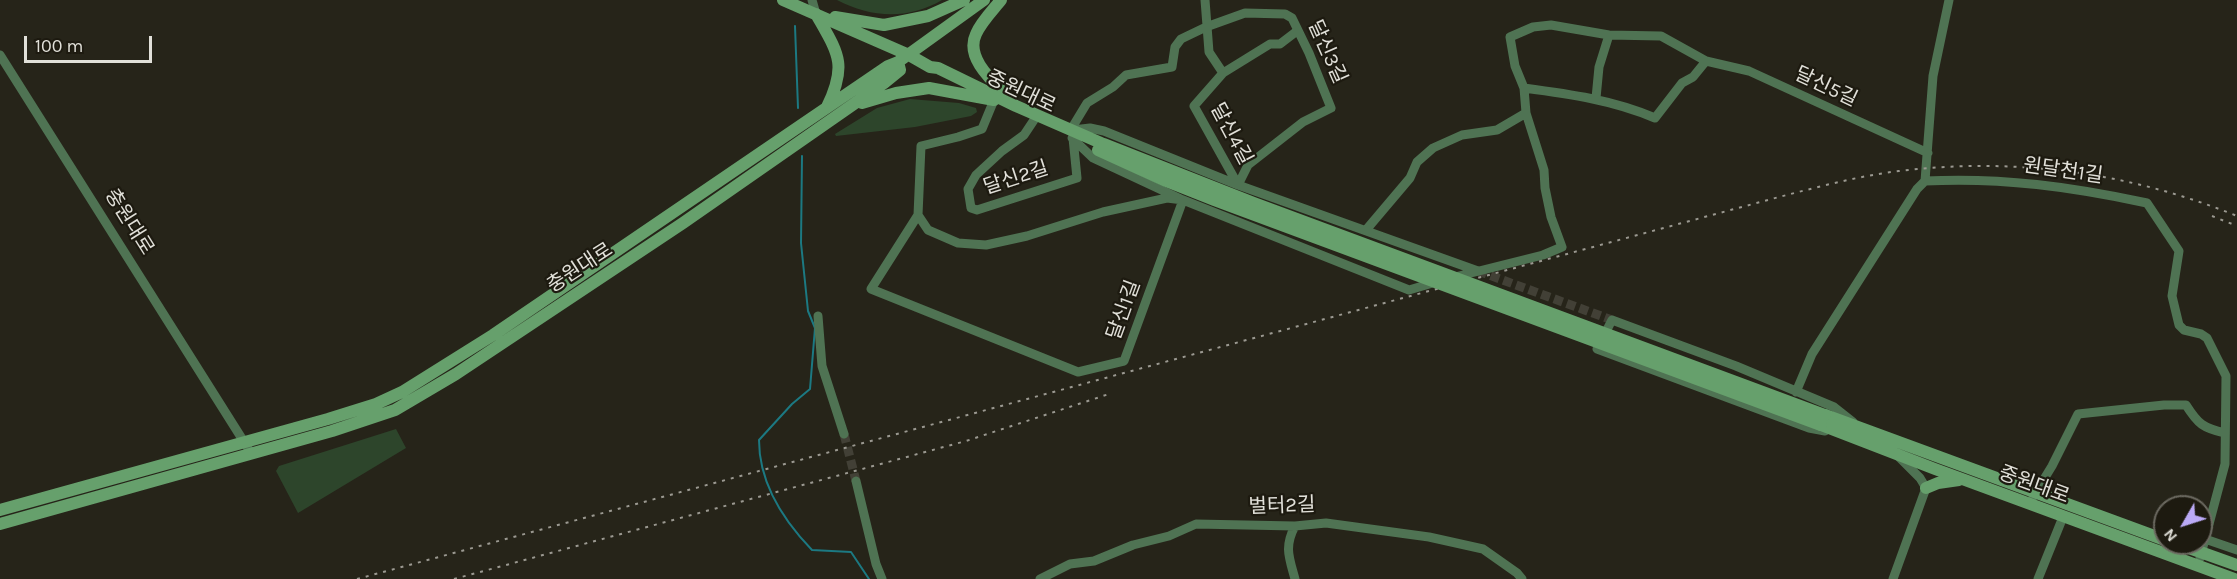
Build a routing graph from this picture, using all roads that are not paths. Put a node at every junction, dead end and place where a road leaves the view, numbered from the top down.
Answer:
1 (783, 0) edge
2 (812, 0) edge
3 (964, 0) edge
4 (984, 0) edge
5 (1001, 0) edge
6 (1205, 0) edge
7 (1948, 0) edge
8 (816, 14) junction
9 (1206, 27) junction
10 (1297, 31) junction
11 (1609, 35) junction
12 (0, 55) edge
13 (909, 55) junction
14 (1706, 61) junction
15 (898, 62) junction
16 (930, 67) junction
17 (1224, 73) junction
18 (1524, 88) junction
19 (1596, 98) junction
20 (994, 100) junction
21 (855, 104) junction
22 (1016, 106) junction
23 (826, 108) junction
24 (1526, 113) junction
25 (1034, 120) junction
26 (1071, 134) junction
27 (1928, 153) junction
28 (1925, 181) junction
29 (1238, 185) junction
30 (1183, 200) junction
31 (918, 215) junction
32 (1366, 230) junction
33 (1478, 271) junction
34 (819, 316) dead end
35 (2237, 371) edge
36 (2226, 376) junction
37 (1796, 392) junction
38 (1823, 420) junction
39 (1862, 429) junction
40 (2225, 433) junction
41 (844, 434) tunnel mouth
42 (1846, 434) junction
43 (244, 441) junction
44 (251, 453) junction
45 (1895, 454) junction
46 (1963, 480) junction
47 (856, 481) tunnel mouth
48 (1926, 488) junction
49 (2036, 493) junction
50 (2029, 504) junction
51 (0, 510) edge
52 (2213, 511) edge
53 (2063, 517) junction
54 (0, 524) edge
55 (1295, 526) junction
56 (2153, 536) edge
57 (2213, 542) edge
58 (2237, 550) edge
59 (2200, 555) edge
60 (2209, 555) edge
61 (2237, 565) edge
62 (2197, 566) junction
63 (882, 579) edge
64 (1040, 579) edge
65 (1295, 579) edge
66 (1522, 579) edge
67 (1893, 579) edge
68 (2038, 579) edge
69 (2234, 579) edge

1 - 8 street, 중원대로
2 - 8 street
3 - 8 street
4 - 13 street, 충원대로
5 - 22 street
6 - 9 street, 달신4길
7 - 27 street
8 - 13 street, 중원대로
8 - 23 street
9 - 10 street, 달신3길
9 - 17 street, 달신4길
9 - 26 street, 달신3길
10 - 17 street, 달신4길
10 - 29 street, 달신3길
11 - 14 street, 달신5길
11 - 18 street, 달신5길
11 - 19 street
12 - 43 street, 충원대로
13 - 15 street, 충원대로
13 - 16 street, 중원대로
14 - 19 street
14 - 27 street, 달신5길
15 - 21 street, 충원대로
15 - 23 street, 충원대로
16 - 20 street, 중원대로
16 - 22 street, 중원대로
17 - 29 street, 달신4길
18 - 19 street
18 - 24 street, 달신5길
20 - 21 street
20 - 25 street, 중원대로
20 - 31 street, 달신1길
21 - 44 street, 충원대로
22 - 26 street, 중원대로
23 - 43 street, 충원대로
24 - 32 street
24 - 33 street, 달신5길
25 - 26 street, 중원대로
25 - 26 street, 달신2길
26 - 29 street
26 - 30 street
26 - 38 street, 중원대로, bridge
27 - 28 street
28 - 36 street, 원달천1길
28 - 37 street
29 - 32 street
30 - 31 street
30 - 31 street, 달신1길
30 - 33 street
32 - 33 street
34 - 41 street
35 - 36 street
36 - 40 street, 원달천1길
37 - 39 street
37 - 42 street
38 - 39 street, 중원대로
38 - 42 street, 중원대로
39 - 49 street, 중원대로
40 - 49 street
40 - 52 street, 원달천1길
42 - 45 street, 중원대로
43 - 44 street, 충원대로
43 - 51 street, 충원대로
44 - 54 street, 충원대로
45 - 46 street, 중원대로
45 - 48 street
46 - 48 street
46 - 50 street, 중원대로
47 - 63 street
48 - 67 street
49 - 50 street
49 - 56 street, 중원대로
50 - 53 street, 중원대로
53 - 62 street, 중원대로
53 - 68 street
55 - 64 street, 벌터2길
55 - 65 street
55 - 66 street, 벌터2길
57 - 58 street
59 - 62 street, 원달천1길
60 - 61 street
62 - 69 street, 중원대로

